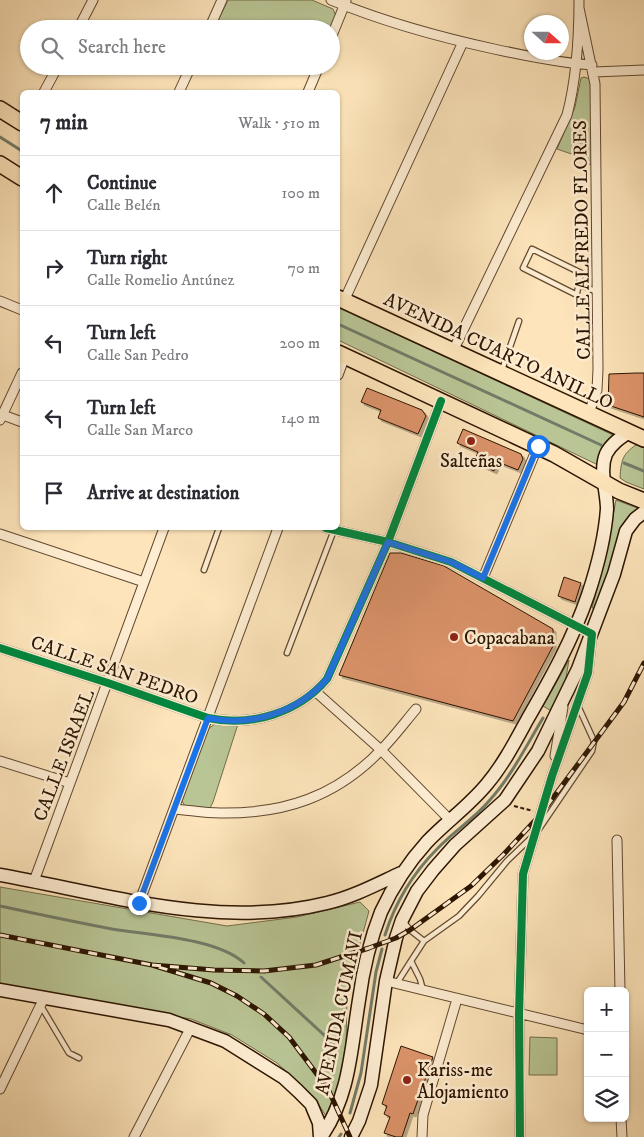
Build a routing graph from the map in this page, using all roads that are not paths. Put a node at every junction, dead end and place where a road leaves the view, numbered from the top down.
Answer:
1 (93, 0) edge
2 (222, 0) edge
3 (331, 0) edge
4 (346, 3) edge
5 (579, 4) edge
6 (83, 20) edge
7 (213, 20) edge
8 (339, 20) edge
9 (463, 42) junction
10 (577, 64) junction
11 (593, 68) junction
12 (644, 70) edge
13 (53, 75) edge
14 (187, 75) edge
15 (315, 75) edge
16 (45, 90) edge
17 (180, 90) edge
18 (309, 90) edge
19 (0, 108) edge
20 (20, 122) edge
21 (0, 164) edge
22 (20, 177) edge
23 (579, 284) junction
24 (597, 292) junction
25 (341, 300) edge
26 (0, 301) edge
27 (20, 309) edge
28 (519, 322) dead end
29 (453, 351) junction
30 (341, 355) edge
31 (501, 373) junction
32 (20, 377) edge
33 (441, 401) junction
34 (589, 414) junction
35 (1, 416) edge
36 (20, 421) edge
37 (629, 432) junction
38 (644, 439) edge
39 (538, 446) junction
40 (605, 482) junction
41 (644, 501) edge
42 (644, 512) edge
43 (163, 530) edge
44 (218, 530) edge
45 (277, 530) edge
46 (330, 530) edge
47 (334, 530) edge
48 (0, 534) edge
49 (388, 542) junction
50 (204, 570) dead end
51 (483, 578) junction
52 (144, 582) junction
53 (576, 626) junction
54 (592, 634) junction
55 (0, 648) edge
56 (287, 653) dead end
57 (108, 683) junction
58 (316, 692) junction
59 (565, 698) junction
60 (578, 705) junction
61 (416, 709) dead end
62 (532, 711) junction
63 (208, 718) junction
64 (551, 725) junction
65 (382, 750) junction
66 (0, 761) edge
67 (552, 776) junction
68 (70, 783) junction
69 (174, 809) junction
70 (450, 820) junction
71 (534, 834) junction
72 (617, 840) dead end
73 (401, 873) junction
74 (0, 875) edge
75 (34, 882) junction
76 (139, 903) junction
77 (402, 920) junction
78 (424, 941) junction
79 (411, 962) junction
80 (391, 983) junction
81 (620, 987) edge
82 (0, 990) edge
83 (423, 991) junction
84 (457, 999) junction
85 (42, 1001) junction
86 (519, 1014) junction
87 (191, 1027) junction
88 (584, 1029) edge
89 (78, 1058) dead end
90 (0, 1089) edge
91 (621, 1122) edge
92 (134, 1137) edge
93 (321, 1137) edge
94 (351, 1137) edge
95 (422, 1137) edge
96 (520, 1137) edge
97 (622, 1137) edge

1 - 6 street
2 - 7 street
3 - 4 street
4 - 8 street
4 - 9 street
5 - 10 street
5 - 11 street, CALLE ALFREDO FLORES
9 - 10 street
9 - 25 street
10 - 11 street
10 - 29 street
11 - 12 street
11 - 24 street, CALLE ALFREDO FLORES
13 - 16 street
14 - 17 street
15 - 18 street
19 - 20 highway
21 - 22 highway
23 - 23 lane
23 - 24 lane
24 - 34 street, CALLE ALFREDO FLORES
25 - 29 highway, AVENIDA CUARTO ANILLO
26 - 27 street
28 - 31 lane
29 - 31 highway, AVENIDA CUARTO ANILLO
30 - 33 highway
31 - 34 highway, AVENIDA CUARTO ANILLO
32 - 35 street
33 - 39 highway
33 - 49 street, CALLE SAN PEDRO
34 - 37 highway, AVENIDA CUARTO ANILLO
35 - 36 street
37 - 38 highway, AVENIDA CUARTO ANILLO
37 - 40 main road, AVENIDA CUMAVI
39 - 40 highway
39 - 51 street
40 - 41 highway
40 - 53 main road, AVENIDA CUMAVI
42 - 54 main road
43 - 52 street, CALLE ISRAEL
44 - 50 lane
45 - 63 street
46 - 56 lane
47 - 49 street
48 - 52 street
49 - 51 street
49 - 58 street, CALLE SAN PEDRO
51 - 53 street
52 - 57 street, CALLE ISRAEL
53 - 54 street
53 - 62 main road, AVENIDA CUMAVI
54 - 59 main road
54 - 60 street
55 - 57 street, CALLE SAN PEDRO
57 - 63 street, CALLE SAN PEDRO
57 - 68 street, CALLE ISRAEL
58 - 63 street, CALLE SAN PEDRO
58 - 65 street
59 - 64 main road
59 - 67 street
60 - 67 street
60 - 71 lane
61 - 65 street
62 - 64 main road
62 - 70 main road, AVENIDA CUMAVI
63 - 69 street
64 - 77 main road
65 - 69 street
65 - 70 street
66 - 68 street
67 - 71 street
68 - 75 street, CALLE ISRAEL
69 - 76 street
70 - 73 main road, AVENIDA CUMAVI
71 - 78 lane
71 - 86 street
72 - 81 street
73 - 76 main road
73 - 93 main road, AVENIDA CUMAVI
74 - 75 main road
75 - 76 main road
77 - 78 lane
77 - 80 main road
78 - 79 lane
79 - 80 lane
79 - 83 lane
80 - 83 street
80 - 94 main road
82 - 85 main road
83 - 84 street
84 - 86 street
84 - 95 street
85 - 87 main road
85 - 89 lane
85 - 90 street
86 - 88 street
86 - 96 street
87 - 92 street
87 - 93 main road
91 - 97 street

